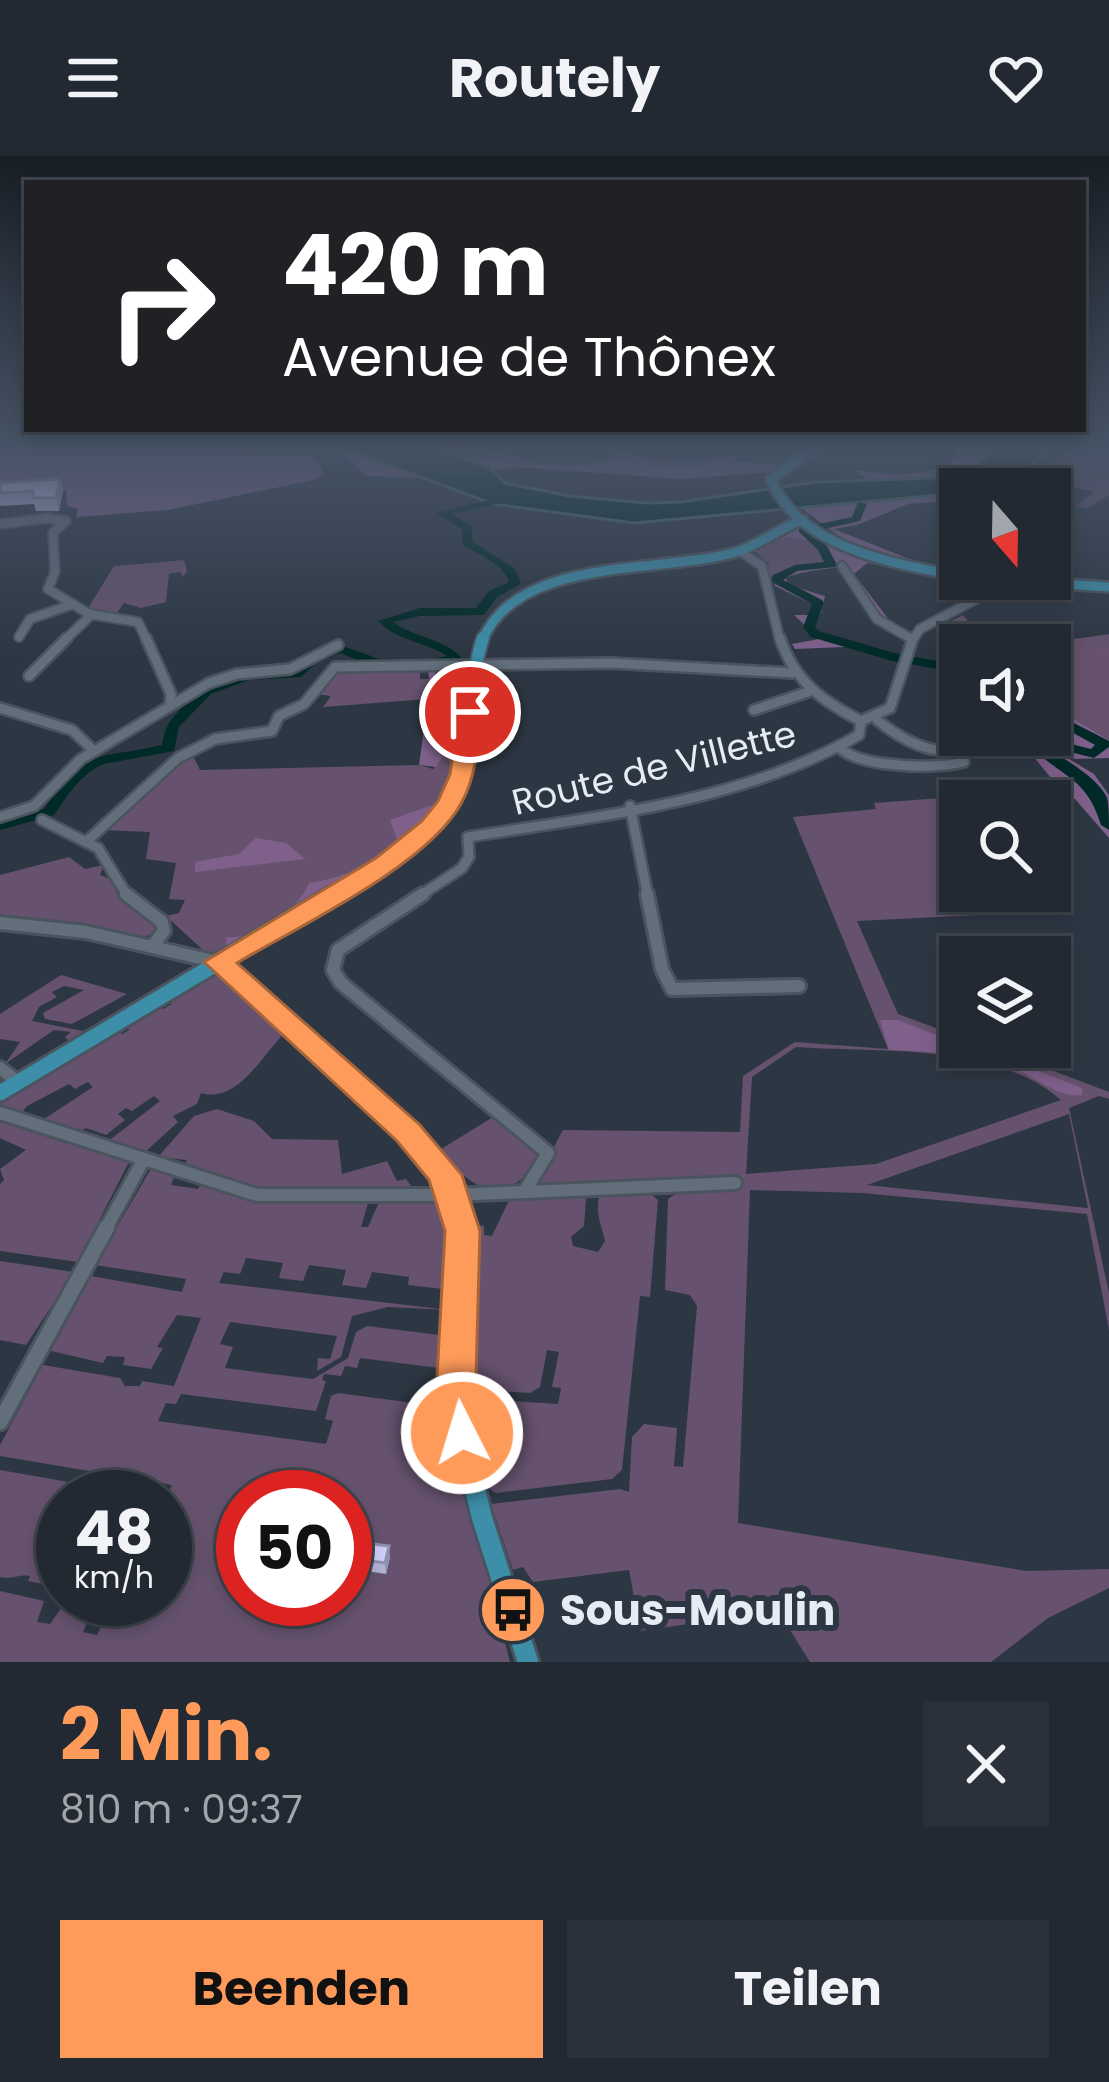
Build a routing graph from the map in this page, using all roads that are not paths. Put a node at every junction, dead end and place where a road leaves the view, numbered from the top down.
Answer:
1 (800, 516) joint
2 (0, 524) edge
3 (740, 551) junction
4 (842, 566) dead end
5 (939, 572) edge
6 (1071, 584) edge
7 (1109, 587) edge
8 (979, 600) edge
9 (73, 604) junction
10 (92, 614) junction
11 (19, 637) dead end
12 (910, 638) junction
13 (338, 644) dead end
14 (476, 664) junction
15 (793, 673) junction
16 (29, 676) dead end
17 (808, 692) junction
18 (170, 705) junction
19 (0, 708) edge
20 (754, 710) dead end
21 (877, 720) junction
22 (861, 721) junction
23 (841, 748) junction
24 (94, 751) junction
25 (939, 754) edge
26 (964, 762) dead end
27 (630, 806) junction
28 (0, 817) edge
29 (42, 820) dead end
30 (86, 842) junction
31 (0, 922) edge
32 (153, 945) junction
33 (218, 962) junction
34 (799, 986) dead end
35 (0, 1068) edge
36 (18, 1082) junction
37 (0, 1093) edge
38 (0, 1113) edge
39 (144, 1159) junction
40 (735, 1183) dead end
41 (526, 1190) junction
42 (454, 1195) junction
43 (0, 1422) edge
44 (527, 1662) edge

1 - 3 main road
1 - 5 main road
2 - 9 street
3 - 14 main road
3 - 15 street
4 - 12 street
6 - 7 main road
8 - 12 street
9 - 10 street
9 - 11 street
10 - 16 street
10 - 18 street
12 - 21 street
13 - 18 street
14 - 15 street
14 - 30 street
14 - 33 main road
15 - 17 street
17 - 20 street
17 - 22 street
18 - 24 street
19 - 24 street
21 - 22 street
21 - 25 street
22 - 23 street, Route de Villette
23 - 26 street
23 - 27 street, Route de Villette
24 - 28 street
27 - 34 street
27 - 41 street, Route de Villette
29 - 30 street
30 - 32 street
31 - 32 street
32 - 33 street
33 - 36 main road
33 - 42 main road
35 - 36 street
36 - 37 main road
38 - 39 street
39 - 42 street
39 - 43 street
40 - 41 street
41 - 42 street
42 - 44 main road

